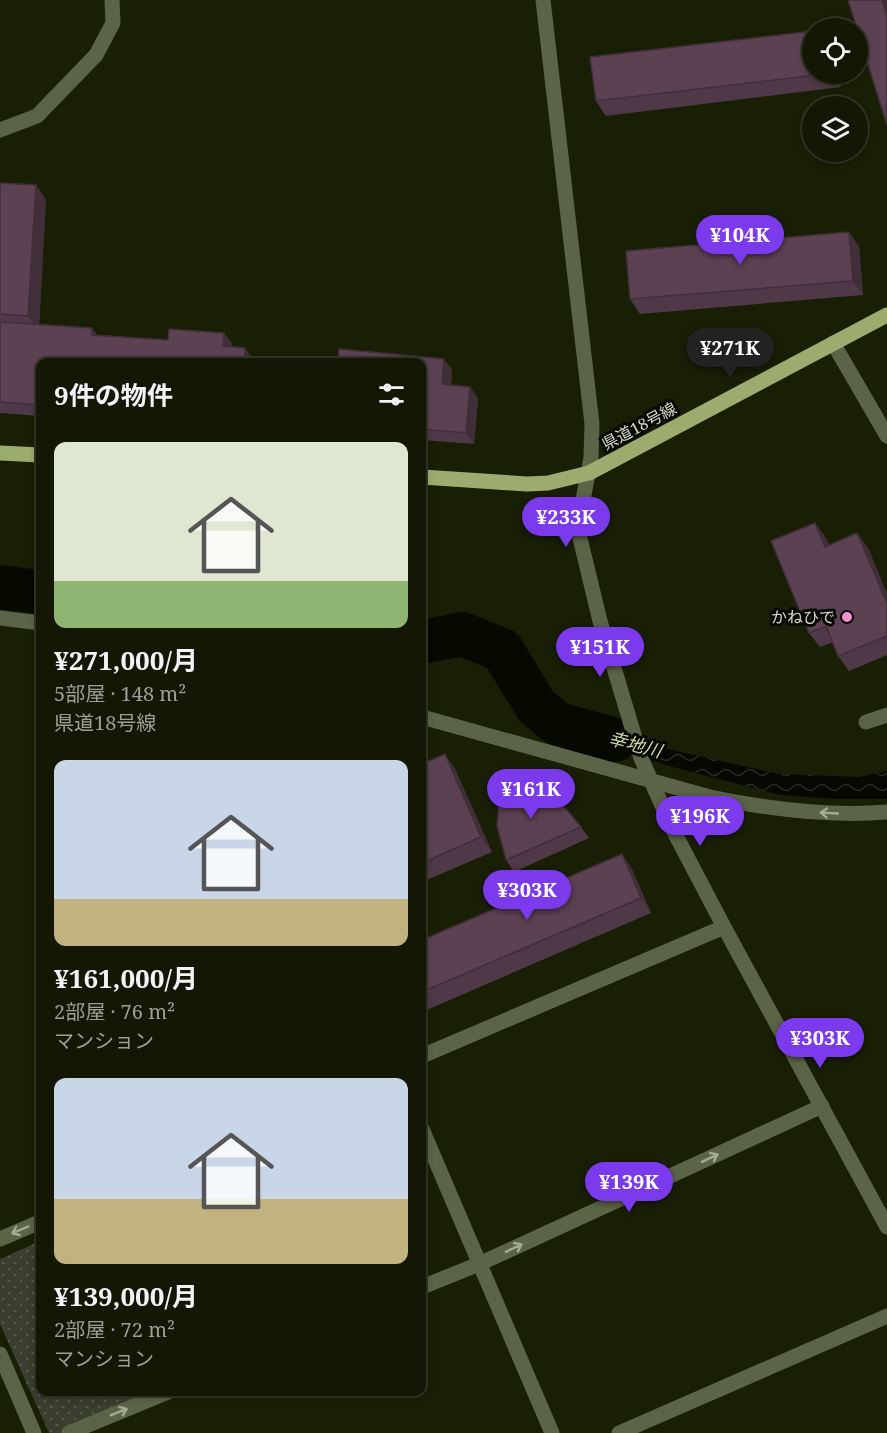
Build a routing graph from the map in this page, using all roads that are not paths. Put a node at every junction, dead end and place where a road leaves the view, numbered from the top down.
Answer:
1 (112, 0) edge
2 (543, 0) edge
3 (0, 130) edge
4 (887, 315) edge
5 (833, 343) junction
6 (887, 436) edge
7 (0, 453) edge
8 (36, 455) edge
9 (589, 473) junction
10 (426, 477) edge
11 (0, 618) edge
12 (36, 622) edge
13 (887, 715) edge
14 (426, 718) edge
15 (866, 722) dead end
16 (650, 779) junction
17 (887, 812) edge
18 (724, 927) junction
19 (426, 1054) edge
20 (822, 1106) junction
21 (426, 1138) edge
22 (36, 1224) edge
23 (887, 1227) edge
24 (0, 1239) edge
25 (479, 1264) junction
26 (426, 1285) edge
27 (887, 1316) edge
28 (0, 1354) edge
29 (158, 1396) edge
30 (34, 1433) edge
31 (69, 1433) edge
32 (552, 1433) edge
33 (619, 1433) edge

1 - 3 street
2 - 9 street
4 - 5 main road, 県道18号線
5 - 6 street
5 - 9 main road, 県道18号線
7 - 8 main road
9 - 10 main road, 県道18号線
9 - 16 street
11 - 12 street
13 - 15 street
14 - 16 street
17 -> 16 street
16 - 18 street
18 - 19 street
18 - 20 street
20 - 23 street
25 -> 20 street
21 - 25 street
22 -> 24 street
25 - 26 street
25 - 32 street
27 - 33 street
28 - 30 street
31 -> 29 street

